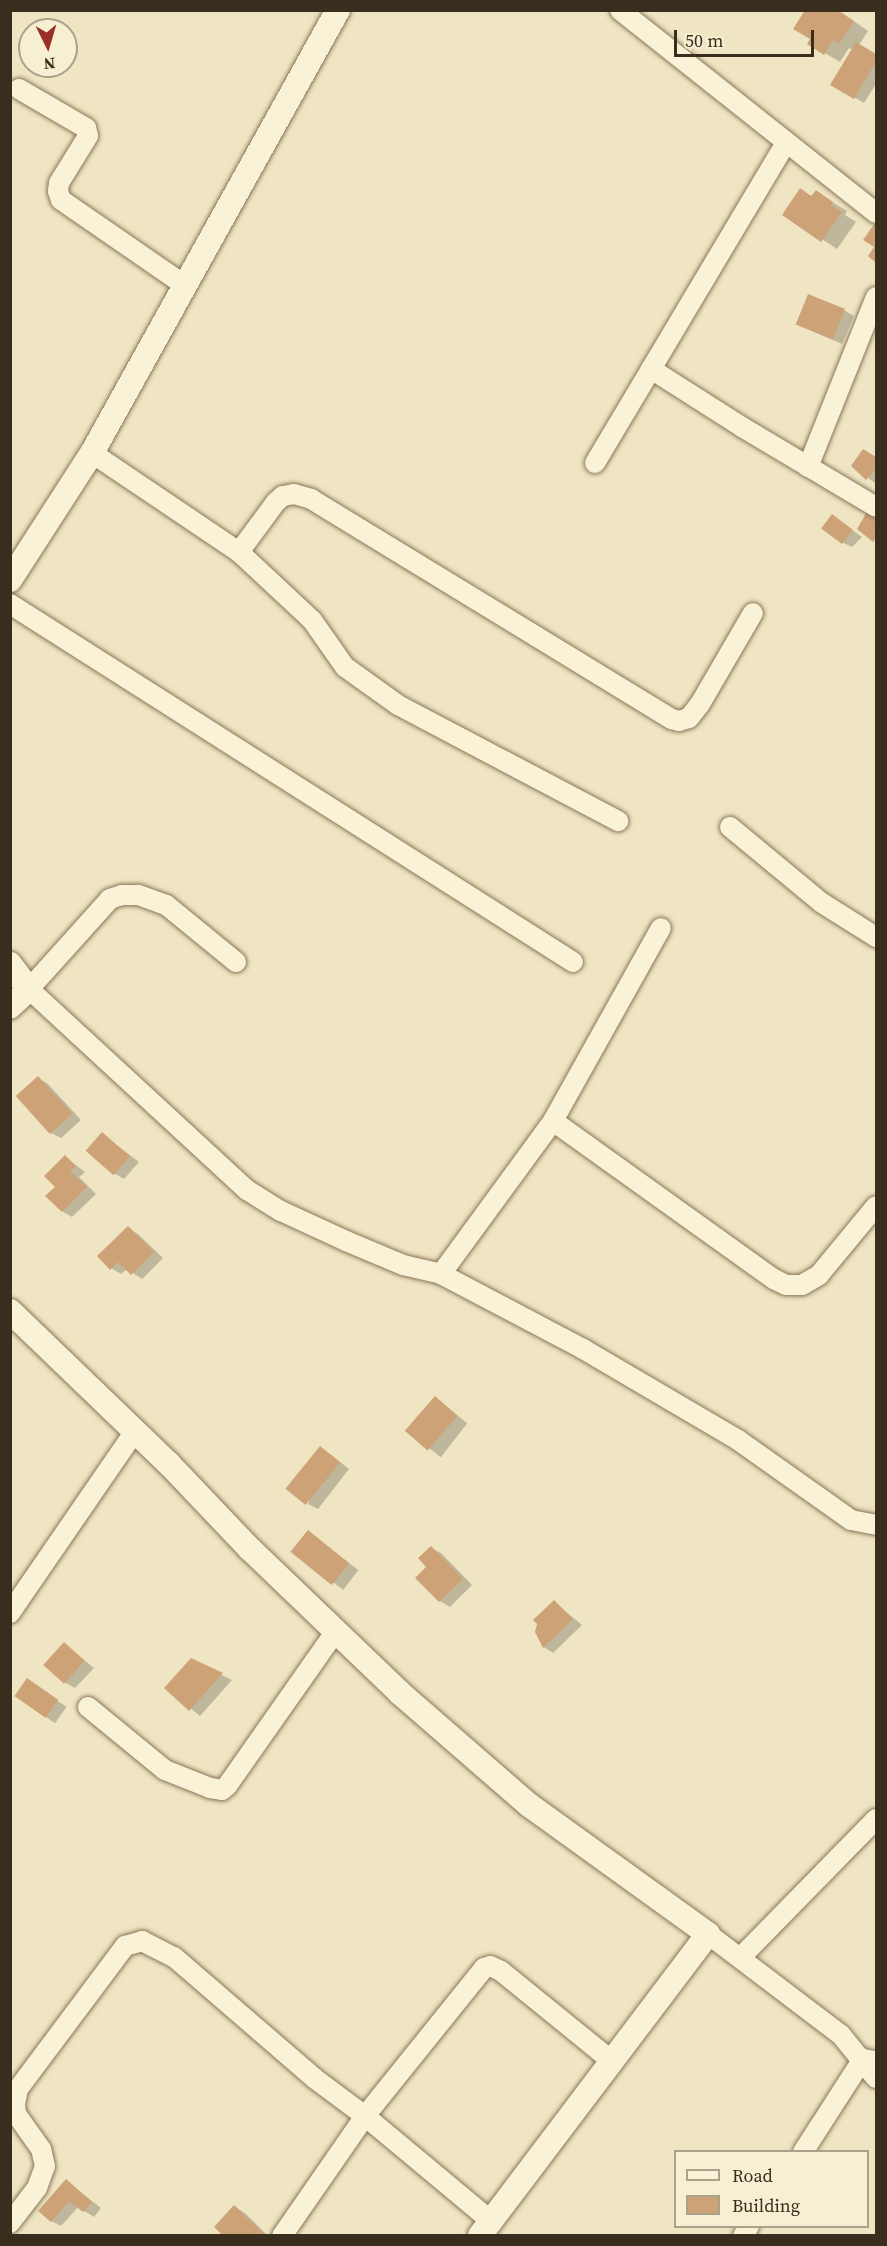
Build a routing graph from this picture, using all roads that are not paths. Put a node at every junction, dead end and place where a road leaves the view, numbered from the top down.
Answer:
1 (338, 10) edge
2 (620, 10) edge
3 (19, 89) dead end
4 (786, 143) junction
5 (876, 213) edge
6 (184, 285) junction
7 (876, 297) edge
8 (651, 369) junction
9 (92, 453) junction
10 (595, 463) dead end
11 (808, 467) junction
12 (876, 507) edge
13 (239, 552) junction
14 (10, 580) edge
15 (10, 604) edge
16 (753, 613) dead end
17 (618, 821) dead end
18 (730, 827) dead end
19 (661, 928) dead end
20 (876, 937) edge
21 (236, 962) dead end
22 (573, 962) dead end
23 (10, 964) edge
24 (28, 989) junction
25 (10, 1007) edge
26 (554, 1121) junction
27 (876, 1206) edge
28 (441, 1274) junction
29 (10, 1311) edge
30 (135, 1431) junction
31 (876, 1525) edge
32 (10, 1613) edge
33 (336, 1631) junction
34 (88, 1707) dead end
35 (876, 1819) edge
36 (708, 1934) junction
37 (741, 1957) junction
38 (870, 2060) edge
39 (613, 2062) junction
40 (876, 2078) edge
41 (365, 2116) junction
42 (804, 2150) edge
43 (10, 2223) edge
44 (485, 2228) edge
45 (282, 2235) edge

1 - 6 street
2 - 4 street
3 - 6 street
4 - 5 street
4 - 8 street
6 - 9 street
7 - 11 street
8 - 10 street
8 - 11 street
9 - 13 street
9 - 14 street
11 - 12 street
13 - 16 street
13 - 17 street
15 - 22 street
18 - 20 street
19 - 26 street
21 - 24 street
23 - 24 street
24 - 25 street
24 - 28 street
26 - 27 street
26 - 28 street
28 - 31 street
29 - 30 street
30 - 32 street
30 - 33 street
33 - 34 street
33 - 36 street
35 - 37 street
36 - 37 street
36 - 39 street
37 - 38 street
38 - 40 street
38 - 42 street
39 - 41 street
39 - 44 street
41 - 43 street
41 - 44 street
41 - 45 street

